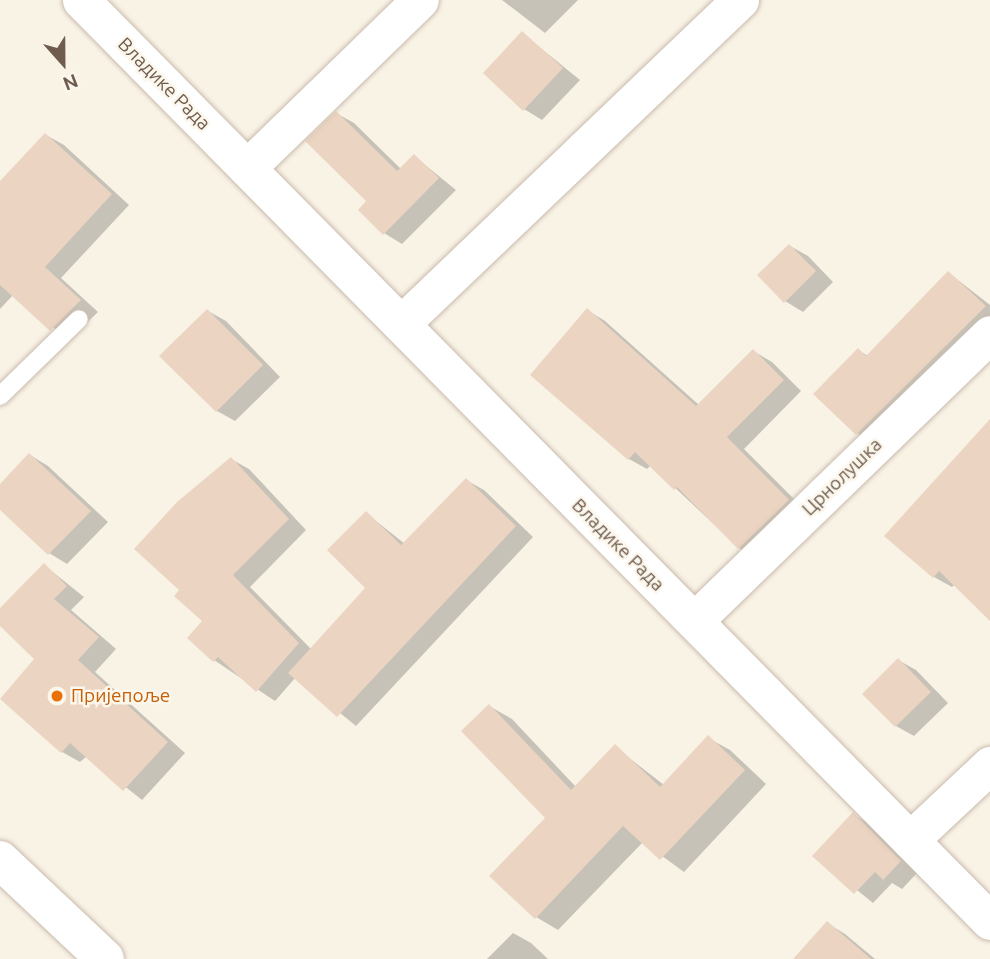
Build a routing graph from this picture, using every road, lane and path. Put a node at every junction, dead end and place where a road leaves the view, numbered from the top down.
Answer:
1 (80, 0) edge
2 (420, 0) edge
3 (740, 0) edge
4 (247, 168) junction
5 (79, 319) dead end
6 (401, 324) junction
7 (990, 334) edge
8 (0, 396) edge
9 (694, 621) junction
10 (990, 765) edge
11 (910, 840) junction
12 (0, 859) edge
13 (990, 921) edge
14 (105, 959) edge

1 - 4 street, Владике Рада
2 - 4 street
3 - 6 street
4 - 6 street, Владике Рада
5 - 8 lane
6 - 9 street, Владике Рада
7 - 9 street, Црнолушка
9 - 11 street, Владике Рада
10 - 11 street
11 - 13 street, Владике Рада
12 - 14 main road

